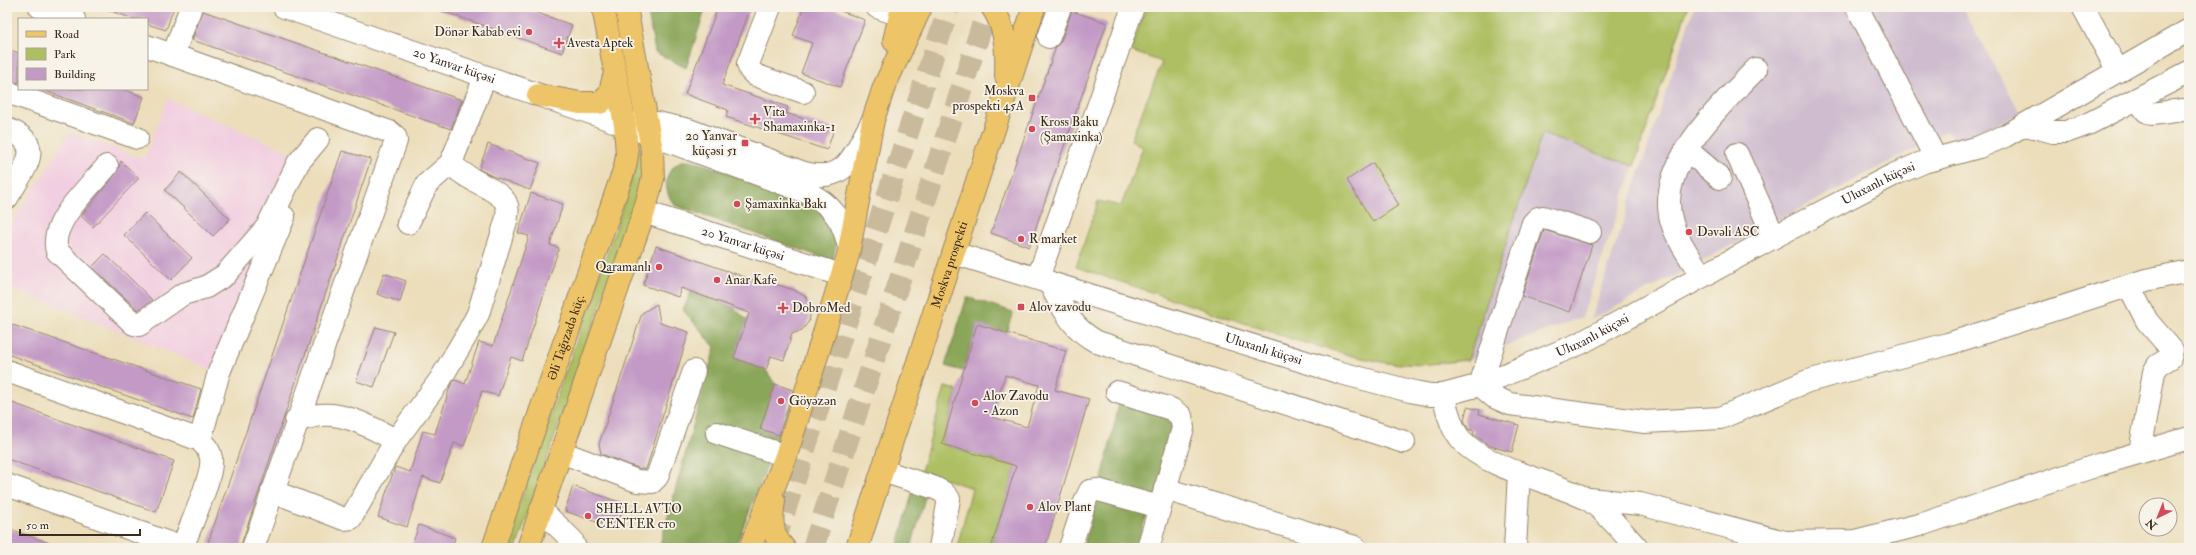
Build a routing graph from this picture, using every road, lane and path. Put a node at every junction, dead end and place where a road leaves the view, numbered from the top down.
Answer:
1 (40, 7) edge
2 (191, 7) edge
3 (284, 7) edge
4 (603, 7) edge
5 (626, 7) edge
6 (770, 7) edge
7 (877, 7) edge
8 (921, 7) edge
9 (992, 7) edge
10 (1034, 7) edge
11 (1060, 7) edge
12 (1133, 7) edge
13 (1857, 7) edge
14 (2083, 7) edge
15 (901, 11) edge
16 (71, 18) edge
17 (2189, 30) edge
18 (1050, 37) dead end
19 (148, 46) edge
20 (173, 55) junction
21 (1756, 69) dead end
22 (2118, 71) junction
23 (2189, 72) edge
24 (485, 77) junction
25 (616, 79) junction
26 (884, 87) junction
27 (7, 92) edge
28 (803, 92) dead end
29 (538, 95) junction
30 (1005, 97) junction
31 (2137, 98) junction
32 (326, 110) junction
33 (2183, 110) dead end
34 (873, 120) junction
35 (625, 125) junction
36 (2026, 125) junction
37 (7, 129) edge
38 (649, 129) junction
39 (137, 138) dead end
40 (318, 139) junction
41 (1686, 149) junction
42 (1737, 154) dead end
43 (1936, 159) junction
44 (451, 163) junction
45 (107, 166) dead end
46 (1720, 178) dead end
47 (7, 198) edge
48 (644, 212) junction
49 (408, 223) dead end
50 (1590, 232) dead end
51 (1774, 237) junction
52 (850, 248) junction
53 (954, 252) junction
54 (2189, 271) edge
55 (841, 275) junction
56 (1701, 276) junction
57 (1044, 280) junction
58 (2129, 286) junction
59 (7, 371) edge
60 (694, 371) dead end
61 (1480, 385) junction
62 (1117, 392) dead end
63 (1444, 395) junction
64 (296, 421) junction
65 (717, 433) dead end
66 (2189, 438) edge
67 (200, 440) junction
68 (396, 440) junction
69 (1404, 442) dead end
70 (561, 452) junction
71 (2140, 452) junction
72 (786, 456) junction
73 (883, 471) junction
74 (1519, 473) junction
75 (778, 478) junction
76 (7, 485) edge
77 (272, 491) junction
78 (1162, 498) junction
79 (1589, 499) junction
80 (541, 510) junction
81 (866, 523) junction
82 (1355, 546) dead end
83 (183, 548) edge
84 (253, 548) edge
85 (493, 548) edge
86 (528, 548) edge
87 (575, 548) edge
88 (750, 548) edge
89 (784, 548) edge
90 (851, 548) edge
91 (857, 548) edge
92 (940, 548) edge
93 (1070, 548) edge
94 (1148, 548) edge
95 (1514, 548) edge
96 (1637, 548) edge

1 - 16 street
2 - 20 street
3 - 24 street, 20 Yanvar küçəsi
4 - 25 main road, Əli Tağızadə küç.
5 - 38 main road
6 - 28 street
7 - 15 street
8 - 26 main road
9 - 30 main road
10 - 30 main road, Moskva prospekti
11 - 18 street
12 - 57 street
13 - 43 street
14 - 22 street
15 - 26 main road
17 - 22 street, Uluxanlı küçəsi
19 - 20 street
20 - 32 street
21 - 41 street
22 - 36 street, Uluxanlı küçəsi
23 - 31 street
24 - 29 street, 20 Yanvar küçəsi
24 - 44 street
25 - 29 main road
25 - 35 main road, Əli Tağızadə küç.
26 - 34 main road
27 - 39 street
29 - 35 street, 20 Yanvar küçəsi
30 - 53 main road, Moskva prospekti
31 - 33 street
31 - 36 street
32 - 40 street
32 - 64 street
34 - 38 street
34 - 52 main road
35 - 38 street, 20 Yanvar küçəsi
35 - 85 main road, Əli Tağızadə küç.
36 - 43 street, Uluxanlı küçəsi
37 - 47 street
38 - 48 main road
38 - 52 street
40 - 45 street
40 - 67 street
41 - 46 street
41 - 56 street
42 - 51 street
43 - 51 street, Uluxanlı küçəsi
44 - 49 street
44 - 68 street
48 - 55 street, 20 Yanvar küçəsi
48 - 70 main road
50 - 61 street
51 - 56 street, Uluxanlı küçəsi
52 - 55 main road
53 - 57 street, Uluxanlı küçəsi
53 - 73 main road, Moskva prospekti
54 - 58 street
55 - 72 main road
56 - 61 street, Uluxanlı küçəsi
57 - 63 street, Uluxanlı küçəsi
57 - 69 street
58 - 61 street
58 - 71 street
59 - 67 street
60 - 70 street
61 - 63 street, Uluxanlı küçəsi
62 - 78 street
63 - 74 street
64 - 68 street
64 - 77 street
65 - 72 street
66 - 71 street
67 - 83 street
68 - 77 street
70 - 80 main road
71 - 79 street
72 - 75 main road
73 - 81 main road, Moskva prospekti
73 - 92 street
74 - 79 street
74 - 95 street
75 - 88 main road
75 - 89 main road
76 - 83 street
77 - 84 street
78 - 82 street
78 - 93 street
78 - 94 street
79 - 96 street
80 - 86 main road
80 - 87 street
81 - 90 main road
81 - 91 main road

